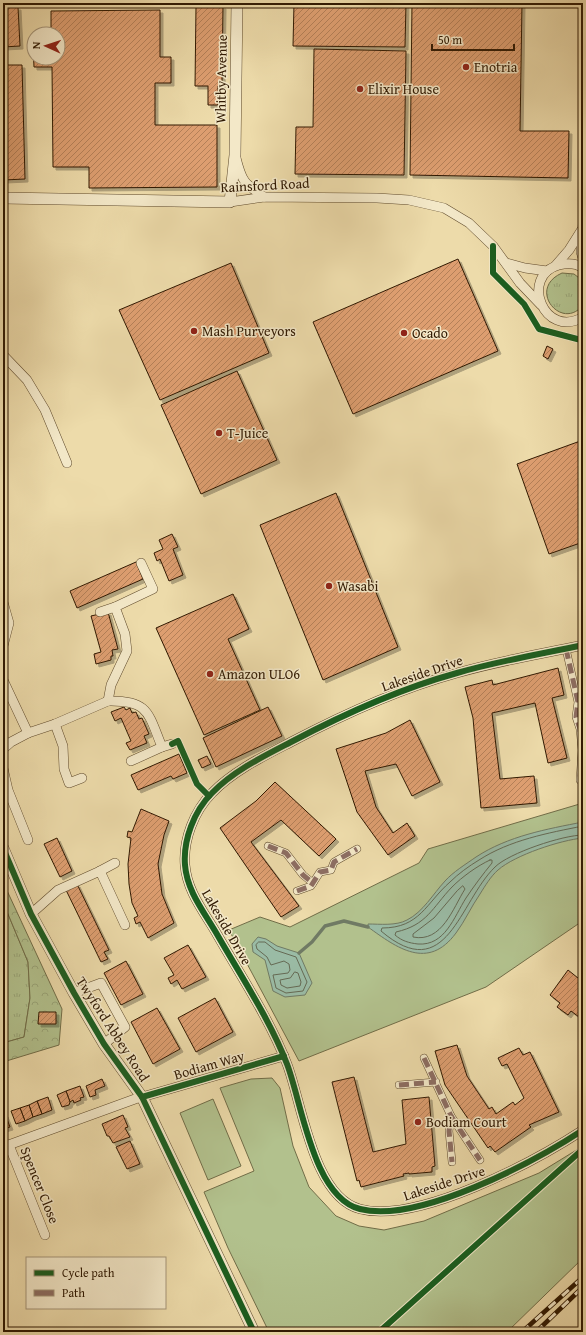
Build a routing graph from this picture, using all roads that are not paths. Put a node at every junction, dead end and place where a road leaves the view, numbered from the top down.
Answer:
1 (237, 3) edge
2 (235, 155) junction
3 (264, 197) junction
4 (3, 198) edge
5 (230, 202) junction
6 (582, 228) edge
7 (583, 258) edge
8 (506, 263) junction
9 (556, 266) junction
10 (583, 268) edge
11 (547, 271) junction
12 (541, 305) junction
13 (583, 317) edge
14 (3, 355) edge
15 (67, 463) dead end
16 (141, 562) dead end
17 (3, 602) edge
18 (115, 607) junction
19 (100, 612) dead end
20 (583, 645) edge
21 (3, 646) edge
22 (566, 648) junction
23 (3, 680) edge
24 (108, 701) junction
25 (55, 724) junction
26 (28, 733) junction
27 (172, 744) dead end
28 (162, 747) junction
29 (3, 749) edge
30 (131, 762) dead end
31 (3, 768) edge
32 (82, 778) dead end
33 (580, 780) dead end
34 (28, 840) dead end
35 (268, 846) dead end
36 (3, 848) edge
37 (357, 850) dead end
38 (115, 863) dead end
39 (100, 871) junction
40 (312, 883) junction
41 (297, 891) dead end
42 (31, 914) junction
43 (125, 925) dead end
44 (74, 993) junction
45 (104, 1044) junction
46 (284, 1056) junction
47 (424, 1058) dead end
48 (436, 1082) junction
49 (399, 1085) dead end
50 (142, 1096) junction
51 (451, 1116) junction
52 (583, 1130) edge
53 (6, 1146) edge
54 (480, 1160) dead end
55 (452, 1162) dead end
56 (45, 1235) dead end
57 (254, 1332) edge

1 - 2 street, Whitby Avenue
2 - 3 street, Whitby Avenue
2 - 5 street, Whitby Avenue
3 - 5 street, Rainsford Road
3 - 8 street, Rainsford Road
4 - 5 street, Rainsford Road
6 - 7 street
6 - 9 street
8 - 11 street
8 - 12 street, Rainsford Road
9 - 10 street
9 - 11 street
11 - 12 street
12 - 13 street, Rainsford Road
14 - 15 street
16 - 18 street
17 - 21 street
18 - 19 street
18 - 24 street
20 - 22 street, Lakeside Drive
22 - 33 street
22 - 46 street, Lakeside Drive
23 - 26 street
24 - 25 street
24 - 28 street
25 - 26 street
25 - 32 street
26 - 29 street
27 - 28 street
28 - 30 street
31 - 34 street
35 - 40 street
36 - 42 street, Twyford Abbey Road
37 - 40 street
38 - 39 street
39 - 42 street
39 - 43 street
40 - 41 street
42 - 44 street, Twyford Abbey Road
44 - 45 street, Twyford Abbey Road
44 - 45 street
45 - 50 street, Twyford Abbey Road
46 - 50 street, Bodiam Way
46 - 52 street, Lakeside Drive
47 - 48 street
48 - 49 street
48 - 51 street
50 - 53 street, Bodiam Way
50 - 57 street, Twyford Abbey Road
51 - 54 street
51 - 55 street
53 - 56 street, Spencer Close

